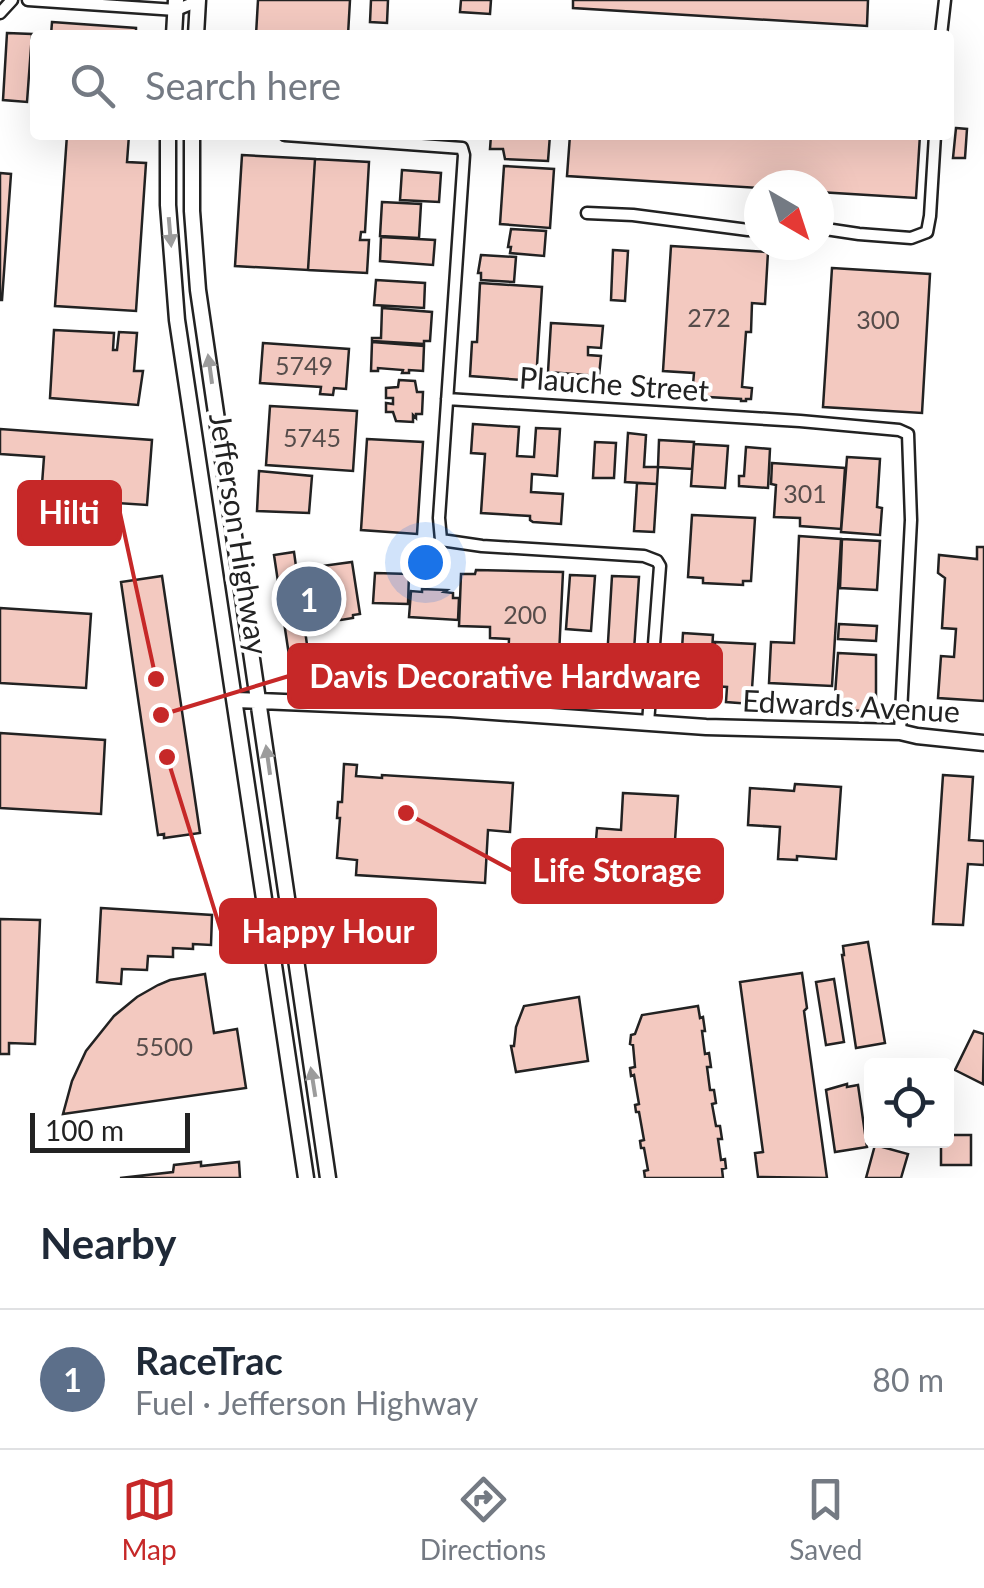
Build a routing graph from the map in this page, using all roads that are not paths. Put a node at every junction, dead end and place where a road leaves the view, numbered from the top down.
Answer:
1 (12, 0) edge
2 (28, 0) edge
3 (198, 0) edge
4 (946, 0) edge
5 (176, 5) edge
6 (0, 12) edge
7 (174, 30) edge
8 (196, 30) edge
9 (942, 30) edge
10 (168, 140) edge
11 (192, 140) edge
12 (352, 140) edge
13 (935, 140) edge
14 (587, 212) dead end
15 (744, 229) edge
16 (834, 230) edge
17 (447, 400) junction
18 (236, 700) junction
19 (259, 700) junction
20 (648, 723) junction
21 (900, 732) junction
22 (984, 743) edge
23 (306, 1178) edge
24 (328, 1178) edge

1 - 6 street
2 - 5 street
3 - 5 street
3 - 8 main road
4 - 9 street
5 - 7 main road
10 -> 18 main road, Jefferson Highway
19 -> 11 main road, Jefferson Highway
12 - 17 street
13 - 16 street
14 - 15 street
17 - 20 street
17 - 21 street, Plauche Street
18 - 19 main road, Edwards Avenue
18 - 23 main road, Jefferson Highway
19 - 20 main road, Edwards Avenue
24 -> 19 main road, Jefferson Highway
20 - 21 main road, Edwards Avenue
21 - 22 main road, Edwards Avenue

